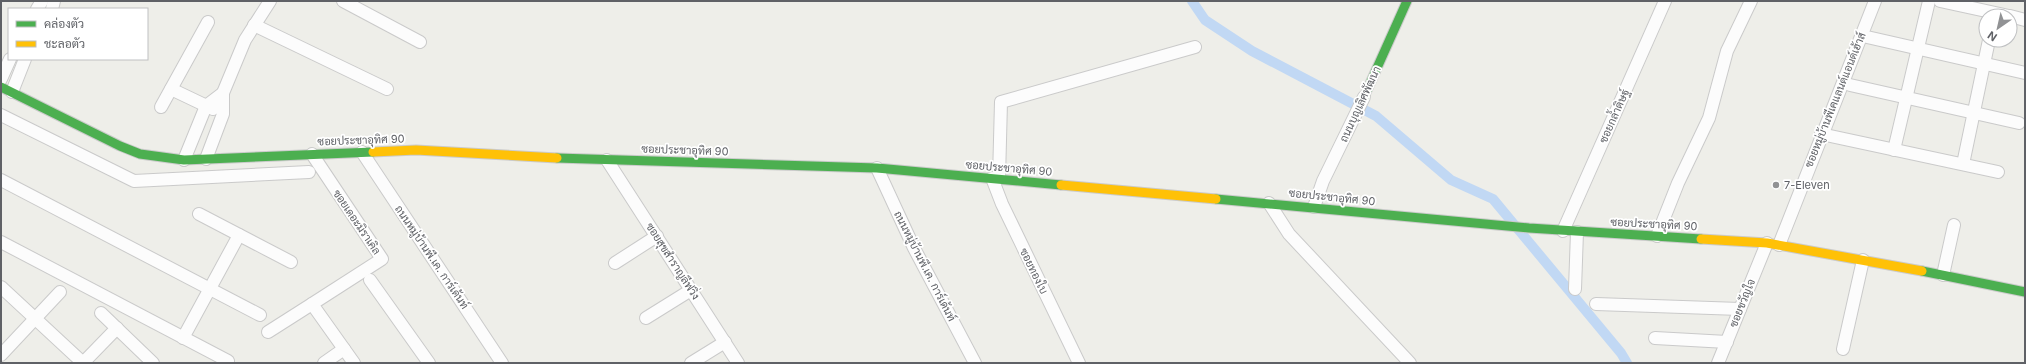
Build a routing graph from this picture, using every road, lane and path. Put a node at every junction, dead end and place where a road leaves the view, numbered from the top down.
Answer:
1 (270, 1) edge
2 (343, 1) edge
3 (1407, 1) edge
4 (1665, 1) edge
5 (1751, 1) edge
6 (1875, 1) edge
7 (1929, 1) edge
8 (1940, 1) edge
9 (1978, 10) edge
10 (208, 22) dead end
11 (254, 25) junction
12 (1867, 37) dead end
13 (420, 42) dead end
14 (1195, 47) dead end
15 (1918, 48) junction
16 (1987, 48) edge
17 (10, 60) edge
18 (24, 60) edge
19 (1984, 64) junction
20 (2025, 73) edge
21 (1, 79) edge
22 (1850, 85) dead end
23 (6, 89) edge
24 (171, 89) junction
25 (387, 89) dead end
26 (223, 93) junction
27 (1364, 97) joint
28 (1906, 98) junction
29 (206, 106) junction
30 (161, 107) dead end
31 (1973, 113) junction
32 (223, 114) junction
33 (1, 115) edge
34 (2019, 123) dead end
35 (1821, 134) junction
36 (1894, 150) junction
37 (362, 152) junction
38 (312, 154) junction
39 (206, 159) junction
40 (184, 160) junction
41 (607, 160) junction
42 (1963, 164) junction
43 (878, 168) junction
44 (309, 172) dead end
45 (1998, 172) dead end
46 (995, 178) junction
47 (1, 180) edge
48 (1269, 203) junction
49 (1314, 207) junction
50 (200, 214) dead end
51 (1954, 225) dead end
52 (1563, 231) junction
53 (1577, 232) junction
54 (239, 235) junction
55 (657, 236) junction
56 (1656, 236) junction
57 (1, 242) edge
58 (1773, 244) junction
59 (1863, 260) junction
60 (291, 262) dead end
61 (615, 263) dead end
62 (1943, 275) junction
63 (370, 280) dead end
64 (1, 287) edge
65 (209, 289) junction
66 (1575, 289) dead end
67 (691, 290) junction
68 (60, 292) dead end
69 (2025, 292) edge
70 (312, 304) junction
71 (1596, 304) dead end
72 (1740, 309) junction
73 (101, 313) dead end
74 (260, 315) dead end
75 (35, 318) junction
76 (646, 318) dead end
77 (116, 328) junction
78 (268, 332) dead end
79 (183, 338) junction
80 (1655, 338) dead end
81 (725, 342) junction
82 (1727, 342) junction
83 (344, 349) junction
84 (1843, 349) dead end
85 (1, 355) edge
86 (228, 361) dead end
87 (10, 363) edge
88 (83, 363) edge
89 (153, 363) edge
90 (324, 363) edge
91 (354, 363) edge
92 (428, 363) edge
93 (502, 363) edge
94 (692, 363) edge
95 (738, 363) edge
96 (974, 363) edge
97 (1079, 363) edge
98 (1410, 363) edge
99 (1718, 363) edge

1 - 11 street
2 - 13 street
3 - 27 street, ถนนบุญเลิศพัฒนา
4 - 52 street, ซอยกล้ำดิษฐ์
5 - 56 street
6 - 35 street, ซอยหมู่บ้านพีเคแลนด์แอนด์เฮ้าส์
7 - 15 street
8 - 9 street
10 - 24 street
11 - 25 street
11 - 26 street
12 - 15 street
14 - 46 street
15 - 19 street
15 - 28 street
16 - 19 street
17 - 21 street
18 - 23 street
19 - 20 street
19 - 31 street
22 - 28 street
23 - 40 street, ซอยประชาอุทิศ 90
24 - 29 street
24 - 30 street
26 - 29 street
26 - 32 street
27 - 49 street, ถนนบุญเลิศพัฒนา
28 - 31 street
28 - 36 street
29 - 32 street
29 - 40 street
31 - 34 street
31 - 42 street
32 - 39 street
33 - 44 street
35 - 36 street
35 - 58 street, ซอยหมู่บ้านพีเคแลนด์แอนด์เฮ้าส์
36 - 42 street
37 - 38 street, ซอยประชาอุทิศ 90
37 - 41 street, ซอยประชาอุทิศ 90
37 - 93 street, ถนนหมู่บ้านพี.เค. การ์เด้นท์
38 - 39 street, ซอยประชาอุทิศ 90
38 - 70 street, ซอยเดอะมิราเคิล
39 - 40 street, ซอยประชาอุทิศ 90
41 - 43 street, ซอยประชาอุทิศ 90
41 - 55 street, ซอยสุขสำราญลีฟวิ่ง
42 - 45 street
43 - 46 street, ซอยประชาอุทิศ 90
43 - 96 street, ถนนหมู่บ้านพี.เค. การ์เด้นท์
46 - 48 street, ซอยประชาอุทิศ 90
46 - 97 street, ซอยทองใบ
47 - 65 street
48 - 49 street, ซอยประชาอุทิศ 90
48 - 98 street
49 - 52 street, ซอยประชาอุทิศ 90
50 - 54 street
51 - 62 street
52 - 53 street, ซอยประชาอุทิศ 90
53 - 56 street, ซอยประชาอุทิศ 90
53 - 66 street
54 - 60 street
54 - 65 street
55 - 61 street
55 - 67 street, ซอยสุขสำราญลีฟวิ่ง
56 - 58 street, ซอยประชาอุทิศ 90
57 - 79 street
58 - 59 street, ซอยประชาอุทิศ 90
58 - 72 street, ซอยขวัญใจ
59 - 62 street, ซอยประชาอุทิศ 90
59 - 84 street
62 - 69 street, ซอยประชาอุทิศ 90
63 - 92 street
64 - 75 street
65 - 74 street
65 - 79 street
67 - 76 street
67 - 81 street, ซอยสุขสำราญลีฟวิ่ง
68 - 75 street
70 - 78 street
70 - 83 street
71 - 72 street
72 - 82 street, ซอยขวัญใจ
73 - 77 street
75 - 85 street
75 - 88 street
77 - 88 street
77 - 89 street
79 - 86 street
80 - 82 street
81 - 94 street
81 - 95 street, ซอยสุขสำราญลีฟวิ่ง
82 - 99 street, ซอยขวัญใจ
83 - 90 street
83 - 91 street
85 - 87 street

